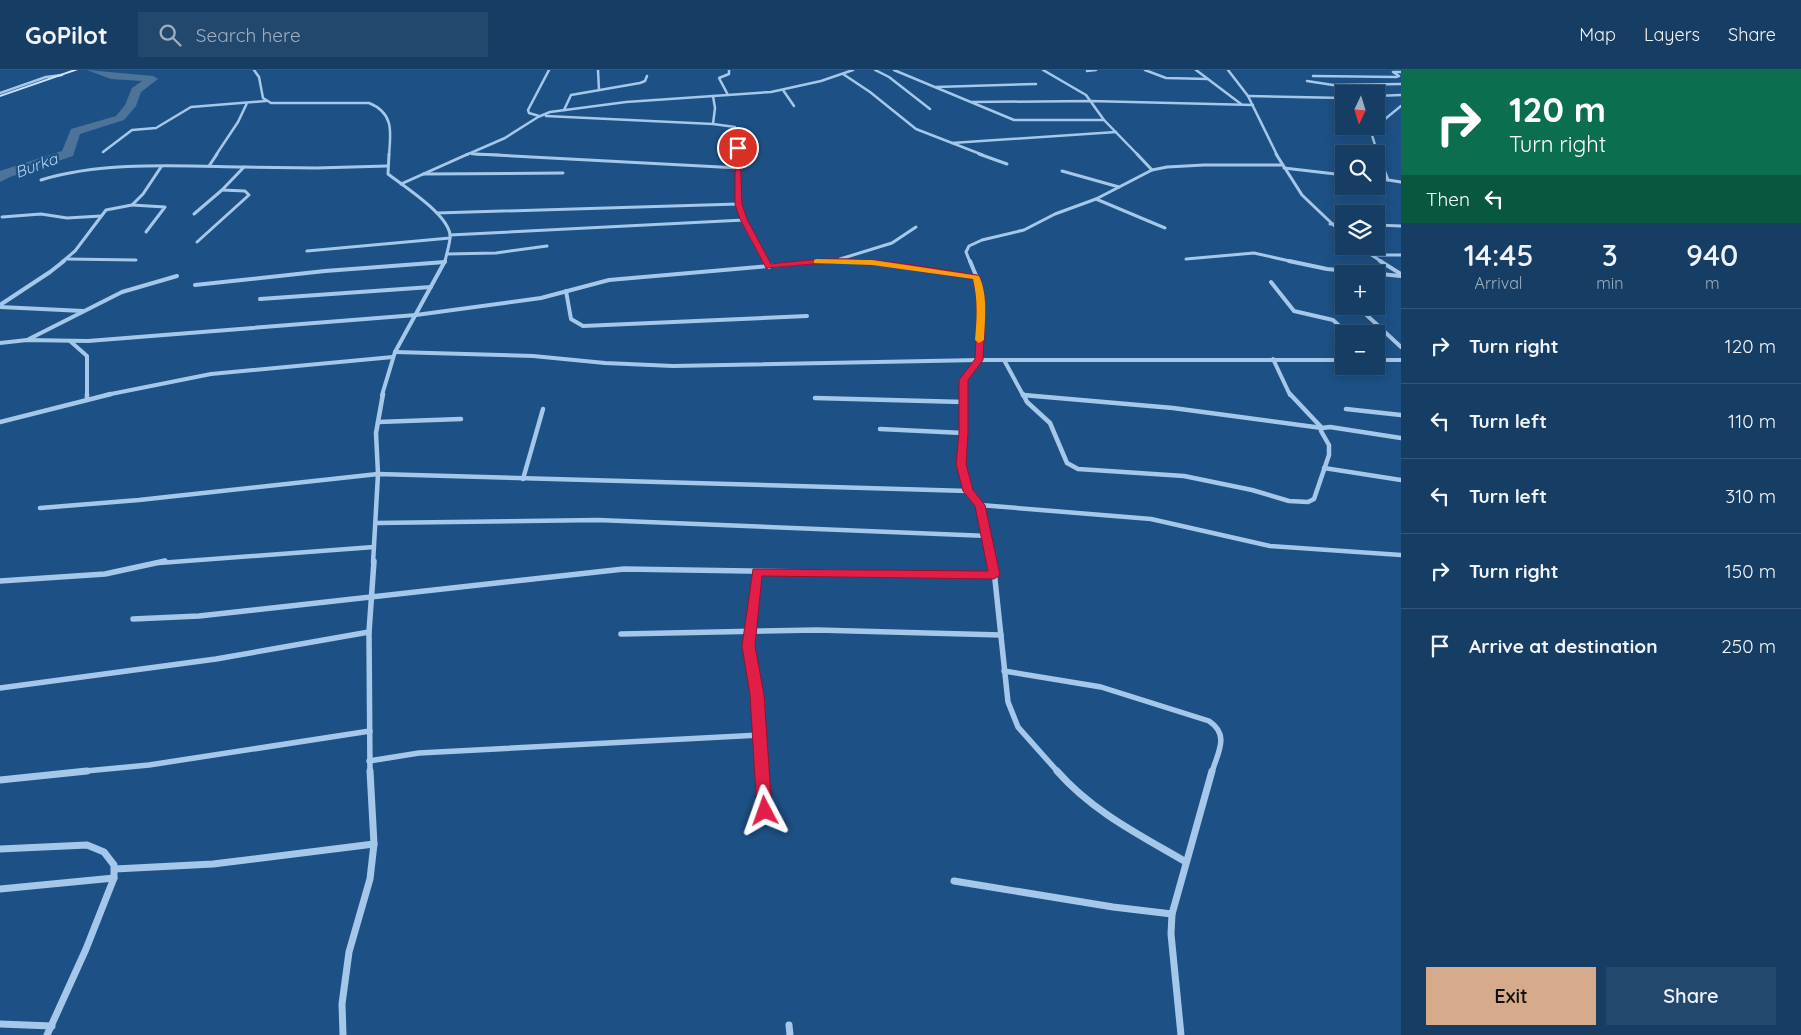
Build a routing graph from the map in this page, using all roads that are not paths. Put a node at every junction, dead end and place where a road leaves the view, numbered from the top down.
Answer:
1 (75, 70) edge
2 (254, 70) edge
3 (549, 70) edge
4 (598, 70) edge
5 (729, 70) edge
6 (853, 70) edge
7 (875, 70) edge
8 (894, 70) edge
9 (1043, 70) edge
10 (1096, 70) edge
11 (1145, 70) edge
12 (1196, 70) edge
13 (1228, 70) edge
14 (847, 71) edge
15 (1087, 71) edge
16 (1401, 72) edge
17 (843, 74) junction
18 (647, 76) dead end
19 (1313, 76) dead end
20 (1208, 79) junction
21 (1307, 81) dead end
22 (1036, 84) dead end
23 (1401, 84) edge
24 (934, 87) junction
25 (599, 90) junction
26 (783, 90) junction
27 (0, 94) edge
28 (728, 95) junction
29 (1401, 95) edge
30 (713, 96) junction
31 (1248, 96) junction
32 (1385, 96) edge
33 (1335, 98) edge
34 (1090, 100) junction
35 (266, 101) junction
36 (972, 102) junction
37 (247, 103) junction
38 (1241, 105) junction
39 (1253, 105) junction
40 (794, 106) dead end
41 (1401, 106) edge
42 (930, 109) dead end
43 (564, 110) junction
44 (541, 116) junction
45 (1104, 120) junction
46 (713, 124) junction
47 (1116, 132) junction
48 (951, 144) junction
49 (103, 152) dead end
50 (469, 154) junction
51 (1008, 164) dead end
52 (209, 166) junction
53 (387, 166) junction
54 (1283, 166) junction
55 (162, 167) junction
56 (244, 167) junction
57 (739, 168) junction
58 (1152, 170) junction
59 (1062, 171) dead end
60 (563, 173) dead end
61 (420, 174) junction
62 (1335, 174) edge
63 (41, 180) dead end
64 (1385, 180) edge
65 (1388, 180) junction
66 (1401, 182) edge
67 (401, 184) junction
68 (1119, 187) junction
69 (222, 190) junction
70 (1096, 199) junction
71 (738, 204) junction
72 (132, 205) junction
73 (437, 213) junction
74 (194, 214) dead end
75 (101, 216) junction
76 (2, 218) dead end
77 (744, 220) junction
78 (1330, 224) junction
79 (1335, 224) edge
80 (1385, 225) edge
81 (1401, 226) edge
82 (916, 227) dead end
83 (1165, 228) dead end
84 (1335, 228) edge
85 (146, 232) dead end
86 (450, 237) junction
87 (197, 242) dead end
88 (547, 246) dead end
89 (307, 251) dead end
90 (447, 254) junction
91 (1372, 255) edge
92 (1385, 255) edge
93 (1401, 255) edge
94 (1186, 258) dead end
95 (66, 259) junction
96 (136, 260) dead end
97 (832, 261) junction
98 (445, 262) junction
99 (769, 267) junction
100 (1401, 275) edge
101 (177, 276) dead end
102 (977, 277) junction
103 (1271, 282) dead end
104 (194, 285) dead end
105 (431, 287) junction
106 (566, 291) junction
107 (260, 299) dead end
108 (0, 306) edge
109 (84, 311) junction
110 (416, 315) junction
111 (1366, 315) edge
112 (807, 316) dead end
113 (1338, 325) edge
114 (27, 340) junction
115 (70, 341) junction
116 (0, 343) edge
117 (1401, 348) edge
118 (394, 354) junction
119 (979, 360) junction
120 (1004, 360) junction
121 (1273, 360) junction
122 (1335, 360) edge
123 (1385, 360) edge
124 (1401, 360) edge
125 (1023, 395) junction
126 (815, 398) dead end
127 (87, 400) junction
128 (964, 402) junction
129 (543, 409) dead end
130 (1346, 409) dead end
131 (1401, 415) edge
132 (461, 420) dead end
133 (0, 422) edge
134 (378, 422) junction
135 (1322, 428) junction
136 (880, 429) dead end
137 (963, 433) junction
138 (1401, 438) edge
139 (1324, 468) junction
140 (378, 474) junction
141 (523, 478) junction
142 (1401, 480) edge
143 (968, 491) junction
144 (980, 505) junction
145 (40, 508) dead end
146 (376, 523) junction
147 (988, 536) junction
148 (374, 547) junction
149 (1401, 555) edge
150 (757, 572) junction
151 (994, 575) junction
152 (0, 580) edge
153 (372, 596) junction
154 (134, 619) dead end
155 (749, 631) junction
156 (370, 632) junction
157 (621, 634) dead end
158 (1001, 635) junction
159 (1004, 671) junction
160 (0, 688) edge
161 (370, 731) junction
162 (760, 734) junction
163 (369, 761) junction
164 (0, 780) edge
165 (765, 811) dead end
166 (374, 844) junction
167 (0, 849) edge
168 (1186, 862) junction
169 (115, 869) junction
170 (114, 878) junction
171 (954, 881) dead end
172 (0, 889) edge
173 (1172, 914) junction
174 (0, 1024) edge
175 (789, 1025) dead end
176 (52, 1026) junction
177 (47, 1035) edge
178 (343, 1035) edge
179 (790, 1035) edge
180 (1181, 1035) edge

1 - 27 street
2 - 35 street
3 - 44 street
4 - 25 street
5 - 28 street
6 - 14 street
7 - 42 street
8 - 24 street
9 - 34 street
10 - 15 street
11 - 20 street
12 - 20 street
13 - 31 street
14 - 17 street
16 - 19 street
17 - 26 street
17 - 48 street
18 - 25 street
20 - 38 street
21 - 23 street
22 - 24 street
24 - 36 street
25 - 43 street
26 - 28 street
26 - 40 street
28 - 30 street
29 - 32 street
30 - 43 street
30 - 46 street
31 - 33 street
31 - 39 street
34 - 36 street
34 - 38 street
34 - 45 street
35 - 37 street
35 - 53 street
36 - 45 street
37 - 49 street
37 - 52 street
38 - 39 street
39 - 54 street
41 - 65 street
43 - 44 street
44 - 46 street
44 - 50 street
45 - 47 street
46 - 57 street
47 - 48 street
47 - 58 street
48 - 51 street
50 - 57 street
50 - 61 street
52 - 55 street
52 - 56 street
53 - 56 street
53 - 67 street
54 - 58 street
54 - 62 street
54 - 78 street
55 - 63 street
55 - 72 street
56 - 69 street
57 - 71 street
58 - 68 street
59 - 68 street
60 - 61 street
61 - 67 street
64 - 65 street
65 - 66 street
67 - 73 street
68 - 70 street
69 - 74 street
69 - 87 street
70 - 83 street
70 - 102 street
71 - 73 street
71 - 77 street
72 - 75 street
72 - 85 street
73 - 86 street
75 - 76 street
75 - 95 street
77 - 86 street
77 - 99 street
78 - 79 street
78 - 84 street
80 - 81 street
82 - 97 street
86 - 89 street
86 - 90 street
88 - 90 street
90 - 98 street
91 - 100 street
92 - 93 street
94 - 100 street
95 - 96 street
95 - 108 street
97 - 99 street
97 - 102 street
98 - 104 street
98 - 105 street
99 - 106 street
101 - 109 street
102 - 119 street
103 - 113 street
105 - 107 street
105 - 110 street
106 - 110 street
106 - 112 street
108 - 109 street
109 - 114 street
110 - 115 street
110 - 118 street
111 - 117 street
114 - 115 street
114 - 116 street
115 - 127 street
118 - 119 street
118 - 127 street
118 - 134 street
119 - 120 street
119 - 128 street
120 - 121 street
120 - 125 street
121 - 122 street
121 - 135 street
123 - 124 street
125 - 135 street
125 - 139 street
126 - 128 street
127 - 133 street
128 - 137 street
129 - 141 street
130 - 131 street
132 - 134 street
134 - 140 street
135 - 138 street
135 - 139 street
136 - 137 street
137 - 143 street
139 - 142 street
140 - 141 street
140 - 145 street
140 - 146 street
141 - 143 street
143 - 144 street
144 - 147 street
144 - 149 street
146 - 147 street
146 - 148 street
147 - 151 street
148 - 152 street
148 - 153 street
150 - 151 street
150 - 153 street
150 - 155 street
151 - 158 street
153 - 154 street
153 - 156 street
155 - 157 street
155 - 158 street
155 - 162 street
156 - 160 street
156 - 161 street
158 - 159 street
159 - 168 street
159 - 168 street
161 - 163 street
161 - 164 street
162 - 163 street
162 - 165 street
163 - 166 street
166 - 169 street
166 - 178 street
167 - 169 street
168 - 173 street
169 - 170 street
170 - 172 street
170 - 176 street
171 - 173 street
173 - 180 street
174 - 176 street
175 - 179 street
176 - 177 street

